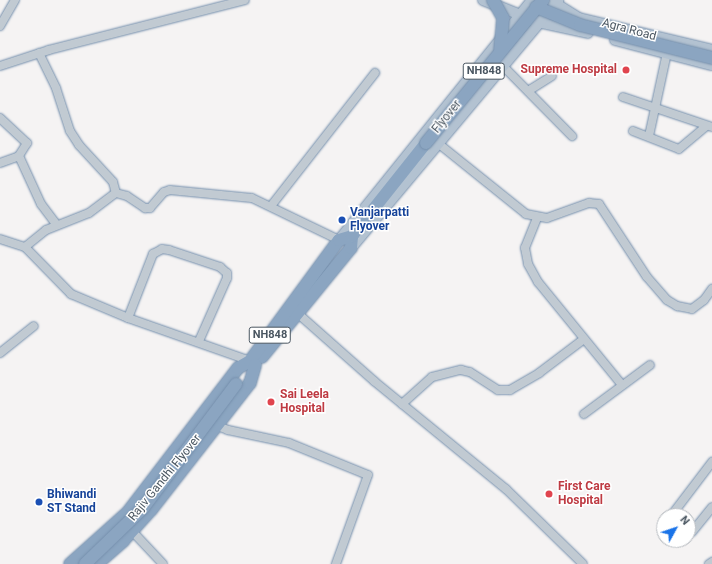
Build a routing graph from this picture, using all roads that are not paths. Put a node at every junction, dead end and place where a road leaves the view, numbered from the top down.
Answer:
1 (15, 0) edge
2 (245, 0) edge
3 (483, 0) edge
4 (493, 0) edge
5 (546, 2) edge
6 (521, 15) junction
7 (538, 22) junction
8 (0, 26) edge
9 (712, 50) edge
10 (500, 52) junction
11 (39, 53) junction
12 (667, 53) junction
13 (712, 58) edge
14 (502, 65) junction
15 (712, 65) edge
16 (0, 66) edge
17 (375, 73) dead end
18 (552, 76) dead end
19 (528, 91) junction
20 (623, 97) dead end
21 (655, 109) junction
22 (0, 118) edge
23 (709, 126) edge
24 (633, 131) dead end
25 (425, 133) junction
26 (572, 136) dead end
27 (649, 136) junction
28 (437, 142) junction
29 (19, 156) junction
30 (0, 163) edge
31 (116, 193) junction
32 (271, 206) junction
33 (537, 218) junction
34 (57, 225) junction
35 (0, 238) edge
36 (347, 239) junction
37 (25, 247) junction
38 (712, 289) edge
39 (294, 310) junction
40 (128, 318) junction
41 (34, 326) dead end
42 (584, 339) junction
43 (199, 341) junction
44 (0, 353) edge
45 (650, 365) dead end
46 (249, 367) junction
47 (622, 385) junction
48 (402, 404) junction
49 (584, 414) dead end
50 (215, 425) junction
51 (712, 462) edge
52 (166, 463) junction
53 (179, 472) junction
54 (712, 507) edge
55 (677, 508) edge
56 (696, 527) edge
57 (132, 531) junction
58 (712, 562) edge
59 (70, 564) edge
60 (85, 564) edge
61 (97, 564) edge
62 (163, 564) edge
63 (336, 564) edge
64 (582, 564) edge
65 (709, 564) edge

1 - 8 street
2 - 11 street
3 - 6 main road, Agra Road
4 - 10 highway, bridge
5 - 6 main road
5 - 7 main road
5 - 9 main road, Agra Road
5 - 10 highway, Flyover / NH848, bridge
5 - 13 highway, bridge
6 - 7 main road, Agra Road
6 - 25 main road
7 - 12 main road, Agra Road
7 - 14 main road
10 - 36 highway, Flyover / NH848, bridge
11 - 16 street
11 - 31 street
12 - 15 main road, Agra Road
12 - 21 street
14 - 19 street
14 - 28 main road
17 - 32 street
18 - 19 street
19 - 26 street
20 - 21 street
21 - 23 street
21 - 27 street
22 - 29 street
23 - 27 street
24 - 27 street
25 - 28 street
25 - 36 main road
28 - 33 street
28 - 36 main road
29 - 30 street
29 - 34 street
31 - 32 street
31 - 34 street
32 - 36 street
33 - 38 street
33 - 42 street
34 - 37 street
35 - 37 street
36 - 39 highway, NH848
37 - 40 street
39 - 46 highway, NH848
39 - 48 street
40 - 43 street
40 - 43 street
41 - 44 street
42 - 47 street
42 - 48 street
43 - 46 street
45 - 47 street
46 - 50 highway, NH848
46 - 52 highway, NH848
46 - 60 highway, Rajiv Gandhi Flyover, bridge
47 - 49 street
48 - 64 street
50 - 53 highway, NH848
50 - 63 street
51 - 55 street
52 - 53 street
52 - 59 highway, NH848
53 - 57 highway, NH848
54 - 56 street
57 - 61 highway, NH848
57 - 62 street
58 - 65 street

